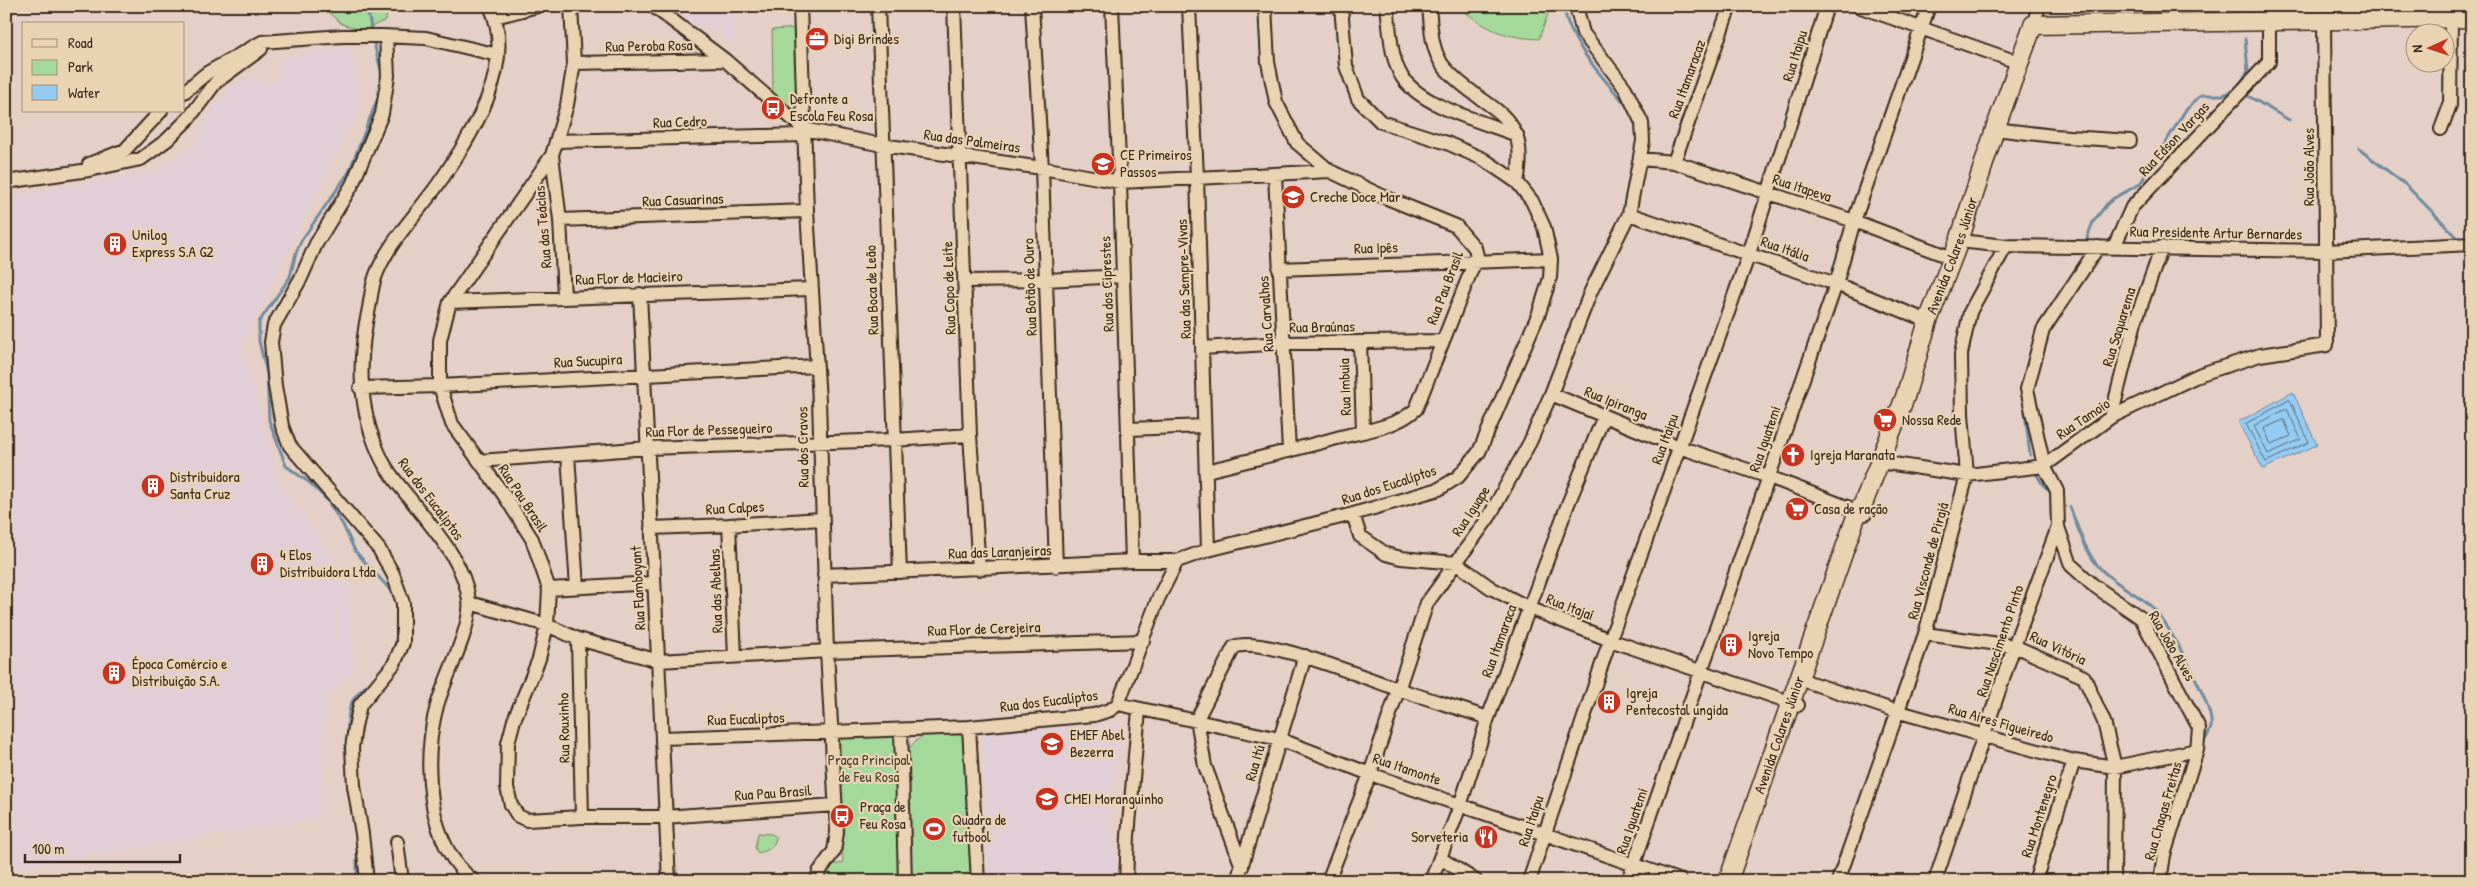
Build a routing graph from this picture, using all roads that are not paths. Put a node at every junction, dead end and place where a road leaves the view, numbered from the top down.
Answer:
1 (538, 6) edge
2 (571, 6) edge
3 (800, 6) edge
4 (878, 6) edge
5 (954, 6) edge
6 (1032, 6) edge
7 (1112, 6) edge
8 (1189, 6) edge
9 (1265, 6) edge
10 (1341, 6) edge
11 (1387, 6) edge
12 (1429, 6) edge
13 (1576, 6) edge
14 (1730, 6) edge
15 (1827, 6) edge
16 (1858, 6) edge
17 (1929, 6) edge
18 (2039, 6) edge
19 (652, 7) edge
20 (492, 11) edge
21 (2392, 12) edge
22 (2269, 13) edge
23 (2452, 18) junction
24 (2472, 18) edge
25 (2324, 20) junction
26 (2033, 25) junction
27 (1922, 27) junction
28 (384, 36) junction
29 (271, 42) junction
30 (498, 55) junction
31 (725, 60) junction
32 (574, 63) junction
33 (2020, 63) junction
34 (185, 91) edge
35 (160, 112) edge
36 (2441, 128) dead end
37 (145, 129) junction
38 (1995, 129) junction
39 (805, 132) junction
40 (1517, 135) junction
41 (556, 141) junction
42 (2130, 141) dead end
43 (161, 145) junction
44 (882, 145) junction
45 (552, 155) junction
46 (961, 156) junction
47 (1640, 159) junction
48 (1674, 162) junction
49 (1042, 168) junction
50 (1330, 171) junction
51 (70, 172) junction
52 (1275, 175) junction
53 (1197, 177) junction
54 (6, 182) edge
55 (1120, 182) junction
56 (1517, 182) junction
57 (1769, 194) junction
58 (806, 211) junction
59 (1629, 214) junction
60 (560, 220) junction
61 (1854, 222) junction
62 (1959, 241) junction
63 (2472, 244) edge
64 (2006, 246) junction
65 (2098, 247) junction
66 (2114, 247) junction
67 (2162, 247) junction
68 (2326, 251) junction
69 (1749, 254) junction
70 (1952, 258) junction
71 (1551, 259) junction
72 (1475, 263) junction
73 (1279, 268) junction
74 (1122, 276) junction
75 (1046, 280) junction
76 (965, 281) junction
77 (1836, 284) junction
78 (810, 289) junction
79 (640, 294) junction
80 (564, 296) junction
81 (450, 302) junction
82 (1928, 321) junction
83 (1442, 341) junction
84 (1360, 342) junction
85 (1284, 344) junction
86 (2327, 345) joint
87 (1202, 348) junction
88 (816, 366) junction
89 (645, 374) junction
90 (440, 386) junction
91 (360, 388) junction
92 (1551, 394) junction
93 (1604, 416) junction
94 (2111, 417) junction
95 (1204, 426) junction
96 (1128, 429) junction
97 (1363, 432) junction
98 (970, 435) junction
99 (894, 440) junction
100 (820, 443) junction
101 (1679, 447) junction
102 (648, 448) junction
103 (1289, 451) junction
104 (568, 455) junction
105 (479, 461) junction
106 (1880, 462) junction
107 (2044, 466) junction
108 (1207, 471) junction
109 (1967, 475) junction
110 (1769, 477) junction
111 (1862, 510) junction
112 (1353, 514) junction
113 (821, 519) junction
114 (729, 525) junction
115 (2058, 527) junction
116 (651, 528) junction
117 (1208, 550) junction
118 (1132, 561) junction
119 (1177, 561) junction
120 (1456, 563) junction
121 (1056, 566) junction
122 (978, 569) junction
123 (900, 572) junction
124 (824, 575) junction
125 (653, 583) junction
126 (577, 587) junction
127 (549, 588) junction
128 (470, 603) junction
129 (1529, 608) junction
130 (548, 625) junction
131 (1925, 634) junction
132 (578, 639) junction
133 (1610, 640) junction
134 (1142, 641) junction
135 (2014, 646) junction
136 (827, 651) junction
137 (734, 656) junction
138 (1305, 656) junction
139 (659, 660) junction
140 (1700, 672) junction
141 (1803, 681) junction
142 (1397, 689) junction
143 (1118, 704) junction
144 (1795, 704) junction
145 (1139, 710) junction
146 (1896, 711) junction
147 (1488, 718) junction
148 (1197, 719) junction
149 (969, 727) junction
150 (901, 730) junction
151 (830, 732) junction
152 (1985, 735) junction
153 (663, 738) junction
154 (1279, 739) junction
155 (2197, 750) junction
156 (1776, 761) junction
157 (2074, 761) junction
158 (2115, 767) junction
159 (1370, 774) junction
160 (835, 805) junction
161 (1460, 806) junction
162 (582, 817) junction
163 (664, 817) junction
164 (1543, 834) junction
165 (397, 842) dead end
166 (1440, 858) junction
167 (1634, 864) junction
168 (1242, 867) junction
169 (814, 879) edge
170 (367, 881) edge
171 (402, 881) edge
172 (474, 881) edge
173 (668, 881) edge
174 (905, 881) edge
175 (978, 881) edge
176 (1126, 881) edge
177 (1237, 881) edge
178 (1328, 881) edge
179 (1431, 881) edge
180 (1476, 881) edge
181 (1529, 881) edge
182 (1628, 881) edge
183 (1681, 881) edge
184 (1728, 881) edge
185 (1740, 881) edge
186 (1838, 881) edge
187 (1935, 881) edge
188 (2035, 881) edge
189 (2114, 881) edge
190 (2160, 881) edge

1 - 20 street
2 - 32 street, Rua Pau Brasil
3 - 39 street, Rua dos Cravos
4 - 44 street, Rua Boca de Leão
5 - 46 street, Rua Copo de Leite
6 - 49 street, Rua Botão de Ouro
7 - 55 street, Rua dos Ciprestes
8 - 53 street, Rua das Sempre-Vivas
9 - 50 street, Rua Pau Brasil
10 - 56 street, Rua dos Eucalíptos
11 - 40 street
12 - 40 street
13 - 47 street, Rua Iguape
14 - 48 street, Rua Itamaracaz
15 - 57 street, Rua Itaipu
16 - 27 street
17 - 27 street, Rua Iguatemi
18 - 26 street, Avenida Colares Júnior
19 - 31 street, Rua das Palmeiras
20 - 30 street, Rua dos Eucaliptos
21 - 23 street
21 - 25 street
22 - 25 street
22 - 26 street
22 - 66 street, Rua Edson Vargas
23 - 24 street
23 - 36 street
25 - 68 street, Rua João Alves
26 - 33 street, Avenida Colares Júnior
27 - 33 street
27 - 61 street, Rua Iguatemi
28 - 29 street
28 - 30 street
28 - 170 street
29 - 34 street
29 - 43 street
30 - 91 street, Rua dos Eucaliptos
31 - 32 street, Rua Peroba Rosa
31 - 39 street, Rua das Palmeiras
32 - 41 street, Rua Pau Brasil
33 - 38 street, Avenida Colares Júnior
35 - 37 street
37 - 43 street
37 - 51 street
38 - 42 street
38 - 62 street, Avenida Colares Júnior
39 - 41 street, Rua Cedro
39 - 44 street, Rua das Palmeiras
39 - 58 street, Rua dos Cravos
40 - 56 street
41 - 45 street, Rua Pau Brasil
43 - 51 street
44 - 46 street, Rua das Palmeiras
44 - 99 street, Rua Boca de Leão
45 - 60 street, Rua das Teácias
45 - 81 street, Rua Pau Brasil
46 - 49 street, Rua das Palmeiras
46 - 76 street, Rua Copo de Leite
47 - 48 street, Rua Itapeva
47 - 59 street, Rua Iguape
48 - 57 street, Rua Itapeva
49 - 55 street, Rua das Palmeiras
49 - 75 street, Rua Botão de Ouro
50 - 52 street, Rua das Palmeiras
50 - 72 street, Rua Pau Brasil
51 - 54 street
52 - 53 street, Rua das Palmeiras
52 - 73 street, Rua Carvalhos
53 - 55 street, Rua das Palmeiras
53 - 87 street, Rua das Sempre-Vivas
55 - 74 street, Rua dos Ciprestes
56 - 71 street, Rua dos Eucalíptos
57 - 61 street, Rua Itapeva
57 - 69 street, Rua Itaipu
58 - 60 street, Rua Casuarinas
58 - 78 street, Rua dos Cravos
59 - 69 street, Rua Itália
59 - 92 street, Rua Iguape
60 - 80 street, Rua das Teácias
61 - 70 street, Rua Itapeva
61 - 77 street, Rua Iguatemi
62 - 64 street, Rua Presidente Artur Bernardes
62 - 70 street, Avenida Colares Júnior
63 - 68 street, Rua Presidente Artur Bernardes
64 - 65 street, Rua Presidente Artur Bernardes
64 - 109 street, Rua Visconde de Pirajá
65 - 66 street, Rua Presidente Artur Bernardes
65 - 107 street
66 - 67 street, Rua Presidente Artur Bernardes
67 - 68 street, Rua Presidente Artur Bernardes
67 - 94 street, Rua Saquarema
68 - 86 street, Rua João Alves
69 - 77 street, Rua Itália
69 - 101 street, Rua Itaipu
70 - 82 street, Avenida Colares Júnior
71 - 72 street, Rua Ipês
71 - 112 street, Rua dos Eucalíptos
72 - 73 street, Rua Ipês
72 - 83 street, Rua Pau Brasil
73 - 85 street, Rua Carvalhos
74 - 75 street
74 - 96 street, Rua dos Ciprestes
75 - 76 street
75 - 121 street, Rua Botão de Ouro
76 - 98 street, Rua Copo de Leite
77 - 82 street, Rua Itália
77 - 110 street, Rua Iguatemi
78 - 79 street, Rua Flor de Macieiro
78 - 88 street, Rua dos Cravos
79 - 80 street, Rua Flor de Macieiro
79 - 89 street, Rua Flamboyant
80 - 81 street, Rua Flor de Macieiro
81 - 90 street, Rua Pau Brasil
82 - 106 street, Avenida Colares Júnior
83 - 84 street, Rua Braúnas
83 - 97 street, Rua Pau Brasil
84 - 85 street, Rua Braúnas
84 - 97 street, Rua Imbuia
85 - 87 street, Rua Braúnas
85 - 103 street, Rua Carvalhos
86 - 94 street, Rua Tamoio
87 - 95 street, Rua das Sempre-Vivas
88 - 89 street, Rua Sucupira
88 - 100 street, Rua dos Cravos
89 - 90 street, Rua Sucupira
89 - 102 street, Rua Flamboyant
90 - 91 street, Rua Sucupira
90 - 105 street, Rua Pau Brasil
91 - 128 street, Rua dos Eucaliptos
92 - 93 street, Rua Ipiranga
92 - 120 street, Rua Iguape
93 - 101 street, Rua Ipiranga
93 - 129 street, Rua Itamaraca
94 - 107 street, Rua Tamoio
95 - 96 street
95 - 108 street, Rua das Sempre-Vivas
96 - 118 street, Rua dos Ciprestes
97 - 103 street, Rua Pau Brasil
98 - 99 street, Rua Flor de Pessegueiro
98 - 122 street, Rua Copo de Leite
99 - 100 street, Rua Flor de Pessegueiro
99 - 123 street, Rua Boca de Leão
100 - 102 street, Rua Flor de Pessegueiro
100 - 113 street, Rua dos Cravos
101 - 110 street, Rua Ipiranga
101 - 133 street, Rua Itaipu
102 - 104 street, Rua Flor de Pessegueiro
102 - 116 street, Rua Flamboyant
103 - 108 street, Rua Pau Brasil
104 - 105 street, Rua Flor de Pessegueiro
104 - 126 street
105 - 127 street, Rua Pau Brasil
106 - 109 street, Rua Tamoio
106 - 111 street, Avenida Colares Júnior
107 - 109 street, Rua Tamoio
107 - 115 street
108 - 117 street, Rua das Sempre-Vivas
109 - 131 street, Rua Visconde de Pirajá
110 - 111 street, Rua Ipiranga
110 - 140 street, Rua Iguatemi
111 - 141 street, Avenida Colares Júnior
112 - 117 street, Rua dos Eucalíptos
112 - 120 street
113 - 114 street, Rua Calpes
113 - 124 street, Rua dos Cravos
114 - 116 street, Rua Calpes
114 - 137 street, Rua das Abelhas
115 - 135 street, Rua Nascimento Pinto
115 - 155 street, Rua João Alves
116 - 125 street, Rua Flamboyant
117 - 119 street, Rua dos Eucalíptos
118 - 119 street, Rua das Laranjeiras
118 - 121 street, Rua das Laranjeiras
119 - 134 street, Rua dos Eucalíptos
120 - 129 street, Rua Itajaí
120 - 142 street, Rua Iguape
121 - 122 street, Rua das Laranjeiras
122 - 123 street, Rua das Laranjeiras
123 - 124 street, Rua das Laranjeiras
124 - 136 street, Rua dos Cravos
125 - 126 street
125 - 139 street, Rua Flamboyant
126 - 127 street
127 - 130 street, Rua Pau Brasil
128 - 130 street, Rua Flor de Cerejeira
128 - 172 street, Rua dos Eucaliptos
129 - 133 street, Rua Itajaí
129 - 147 street, Rua Itamaraca
130 - 132 street, Rua Flor de Cerejeira
130 - 162 street, Rua Pau Brasil
131 - 135 street, Rua Vitória
131 - 146 street, Rua Visconde de Pirajá
132 - 139 street, Rua Flor de Cerejeira
132 - 162 street, Rua Rouxinho
133 - 140 street, Rua Itajaí
133 - 164 street, Rua Itaipu
134 - 136 street, Rua Flor de Cerejeira
134 - 143 street, Rua dos Eucalíptos
135 - 152 street, Rua Nascimento Pinto
135 - 158 street, Rua Vitória
136 - 137 street, Rua Flor de Cerejeira
136 - 151 street, Rua dos Cravos
137 - 139 street, Rua Flor de Cerejeira
138 - 142 street
138 - 148 street
138 - 154 street, Rua Itú
139 - 153 street, Rua Flamboyant
140 - 144 street, Rua Itajaí
140 - 167 street, Rua Iguatemi
141 - 144 street, Avenida Colares Júnior
141 - 146 street, Rua Aires Figueiredo
142 - 147 street
142 - 159 street, Rua Iguape
143 - 145 street, Rua Itamonte
143 - 149 street, Rua dos Eucalíptos
144 - 156 street, Avenida Colares Júnior
145 - 148 street, Rua Itamonte
145 - 176 street
146 - 152 street, Rua Aires Figueiredo
146 - 186 street, Rua Visconde de Pirajá
147 - 161 street, Rua Itamaraca
148 - 154 street, Rua Itamonte
148 - 168 street
149 - 150 street, Rua dos Eucalíptos
149 - 175 street
150 - 151 street, Rua dos Eucalíptos
150 - 174 street
151 - 153 street, Rua Eucaliptos
151 - 160 street, Rua dos Cravos
152 - 157 street, Rua Aires Figueiredo
152 - 187 street, Rua Nascimento Pinto
153 - 163 street, Rua Flamboyant
154 - 159 street, Rua Itamonte
154 - 168 street, Rua Itú
155 - 158 street, Rua Aires Figueiredo
155 - 190 street, Rua Chagas Freitas
156 - 184 street, Avenida Colares Júnior
156 - 185 street, Avenida Colares Júnior
157 - 158 street, Rua Aires Figueiredo
157 - 188 street, Rua Montenegro
158 - 189 street, Rua Vitória
159 - 161 street, Rua Itamonte
159 - 178 street, Rua Iguape
160 - 163 street, Rua Pau Brasil
160 - 169 street, Rua dos Cravos
161 - 164 street, Rua Itamonte
161 - 166 street, Rua Itamaraca
162 - 163 street, Rua Pau Brasil
163 - 173 street, Rua Flamboyant
164 - 167 street, Rua Itamonte
164 - 181 street, Rua Itaipu
165 - 171 street
166 - 179 street, Rua Itamaraca
166 - 180 street
167 - 182 street, Rua Iguatemi
167 - 183 street, Rua Itamonte
168 - 177 street, Rua Itú

